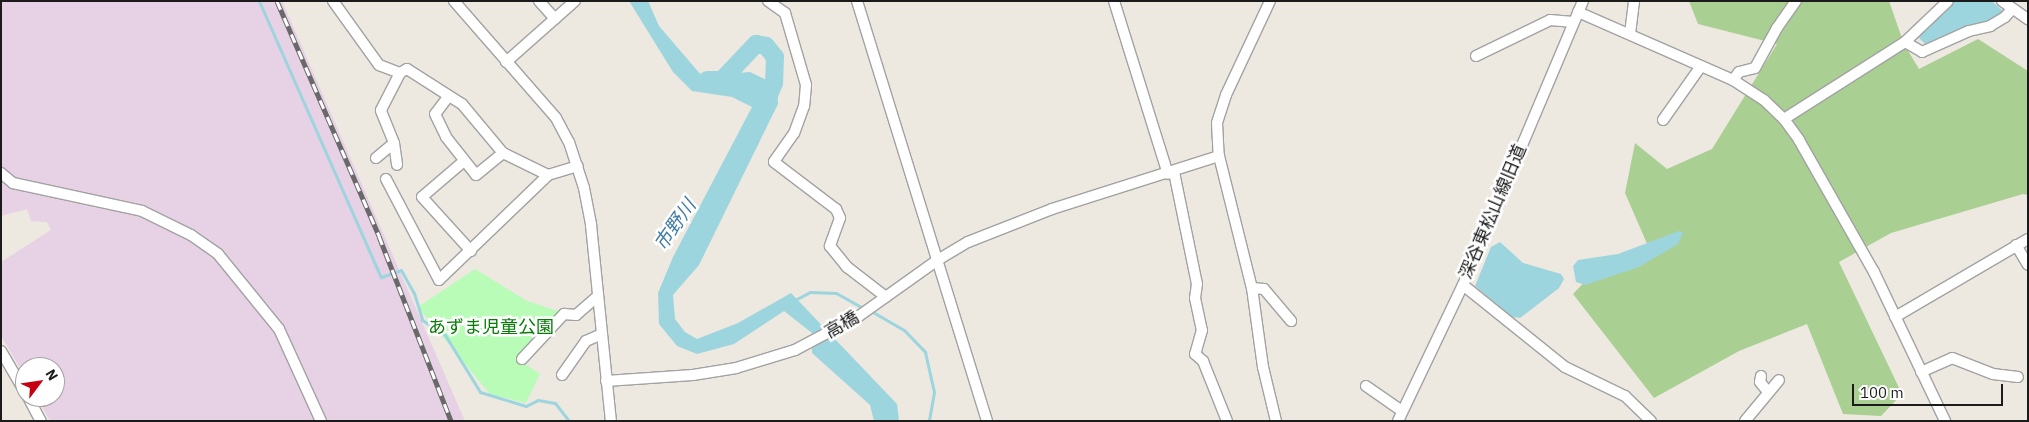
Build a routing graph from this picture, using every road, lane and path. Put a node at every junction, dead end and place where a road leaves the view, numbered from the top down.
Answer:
1 (334, 1) edge
2 (454, 1) edge
3 (540, 1) edge
4 (575, 1) edge
5 (768, 1) edge
6 (857, 1) edge
7 (1114, 1) edge
8 (1270, 1) edge
9 (1583, 1) edge
10 (1634, 1) edge
11 (1796, 1) edge
12 (1948, 1) edge
13 (2002, 1) edge
14 (2012, 8) junction
15 (1578, 12) junction
16 (554, 19) junction
17 (2028, 19) edge
18 (1573, 22) junction
19 (1630, 34) junction
20 (1905, 42) junction
21 (1476, 56) dead end
22 (506, 62) junction
23 (1701, 66) junction
24 (400, 73) junction
25 (1732, 80) junction
26 (448, 97) junction
27 (1784, 119) junction
28 (1663, 120) dead end
29 (394, 143) junction
30 (503, 153) junction
31 (1219, 156) junction
32 (376, 158) dead end
33 (464, 161) junction
34 (398, 165) dead end
35 (578, 166) junction
36 (1, 173) edge
37 (1171, 173) junction
38 (548, 175) junction
39 (386, 180) dead end
40 (2028, 239) edge
41 (2016, 245) junction
42 (472, 252) junction
43 (936, 260) junction
44 (2028, 265) edge
45 (1463, 285) junction
46 (1252, 288) junction
47 (598, 296) junction
48 (886, 296) junction
49 (1895, 317) junction
50 (1291, 321) dead end
51 (602, 334) junction
52 (1, 351) edge
53 (522, 359) dead end
54 (1921, 372) junction
55 (15, 375) edge
56 (562, 375) dead end
57 (1761, 376) dead end
58 (2018, 377) dead end
59 (1779, 380) dead end
60 (606, 381) junction
61 (1366, 386) dead end
62 (1768, 392) junction
63 (34, 407) edge
64 (1400, 416) edge
65 (1941, 419) edge
66 (42, 421) edge
67 (321, 421) edge
68 (611, 421) edge
69 (987, 421) edge
70 (1227, 421) edge
71 (1276, 421) edge
72 (1651, 421) edge
73 (1745, 421) edge

1 - 24 street
2 - 22 street
3 - 16 street
4 - 16 street
5 - 48 street
6 - 43 street
7 - 37 street
8 - 31 street
9 - 15 street, 深谷東松山線旧道
10 - 19 street
11 - 25 street
12 - 20 street
13 - 14 street
14 - 17 street
14 - 20 street
15 - 18 street, 深谷東松山線旧道
15 - 19 street
16 - 22 street
18 - 21 street
18 - 45 street, 深谷東松山線旧道
19 - 23 street
20 - 27 street
22 - 35 street
23 - 25 street
23 - 28 street
24 - 26 street
24 - 29 street
25 - 27 street
26 - 30 street
26 - 33 street
27 - 49 street
29 - 32 street
29 - 34 street
30 - 33 street
30 - 38 street
31 - 37 street, 高橋
31 - 46 street
33 - 42 street
35 - 38 street
35 - 47 street
36 - 67 street
37 - 43 street, 高橋
37 - 70 street
38 - 42 street
39 - 42 street
40 - 41 street
41 - 44 street
41 - 49 street
43 - 48 street, 高橋
43 - 69 street
45 - 64 street, 深谷東松山線旧道
45 - 72 street
46 - 50 street
46 - 71 street
47 - 51 street
47 - 53 street
48 - 60 street, 高橋
49 - 54 street
51 - 56 street
51 - 60 street
52 - 55 street
54 - 58 street
54 - 65 street
57 - 62 street
59 - 62 street
60 - 68 street
61 - 64 street
62 - 73 street
63 - 66 street

